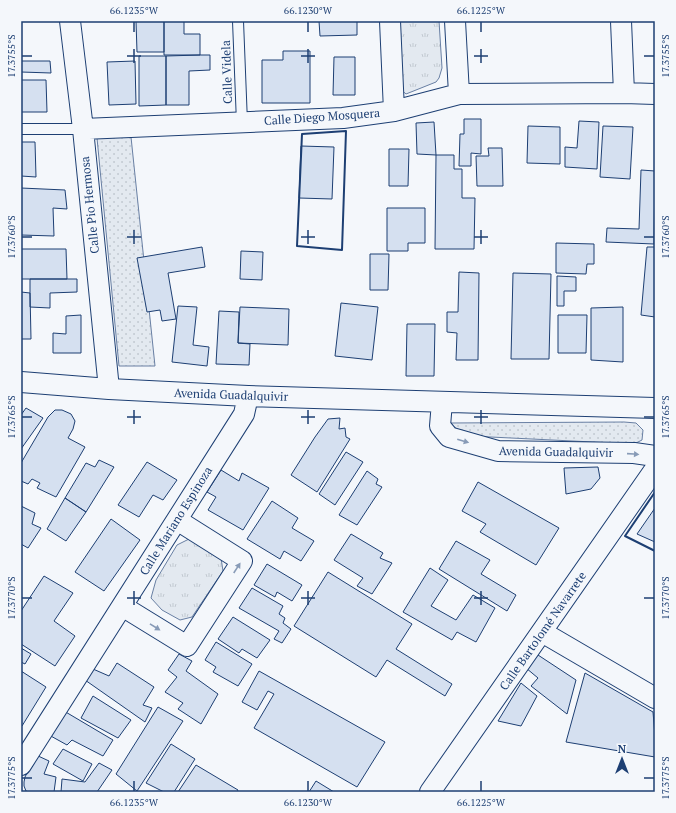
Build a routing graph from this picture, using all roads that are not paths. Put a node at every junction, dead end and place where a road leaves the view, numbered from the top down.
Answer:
1 (70, 21) edge
2 (238, 21) edge
3 (390, 21) edge
4 (455, 21) edge
5 (621, 21) edge
6 (624, 93) junction
7 (458, 94) junction
8 (655, 94) edge
9 (394, 111) junction
10 (242, 123) junction
11 (21, 129) edge
12 (82, 129) junction
13 (21, 382) edge
14 (109, 389) junction
15 (248, 396) junction
16 (442, 402) junction
17 (655, 408) edge
18 (655, 456) edge
19 (655, 469) edge
20 (177, 520) junction
21 (122, 606) junction
22 (542, 632) junction
23 (655, 698) edge
24 (21, 765) edge
25 (430, 792) edge

1 - 12 street, Calle Pio Hermosa
2 - 10 lane, Calle Videla
3 - 9 street
4 - 7 street
5 - 6 street
6 - 7 street, Calle Diego Mosquera
6 - 8 street, Calle Diego Mosquera
7 - 9 street, Calle Diego Mosquera
9 - 10 street, Calle Diego Mosquera
10 - 12 street, Calle Diego Mosquera
11 - 12 lane
12 - 14 street, Calle Pio Hermosa
13 - 14 street, Avenida Guadalquivir
14 - 15 street, Avenida Guadalquivir
15 - 16 street, Avenida Guadalquivir
15 - 20 street, Calle Mariano Espinoza
16 - 17 street, Avenida Guadalquivir
16 -> 18 street, Avenida Guadalquivir
19 - 22 street, Calle Bartolomé Navarrete
20 - 21 street, Calle Mariano Espinoza
21 -> 20 street
21 - 24 street, Calle Mariano Espinoza
22 - 23 street
22 - 25 street, Calle Bartolomé Navarrete

